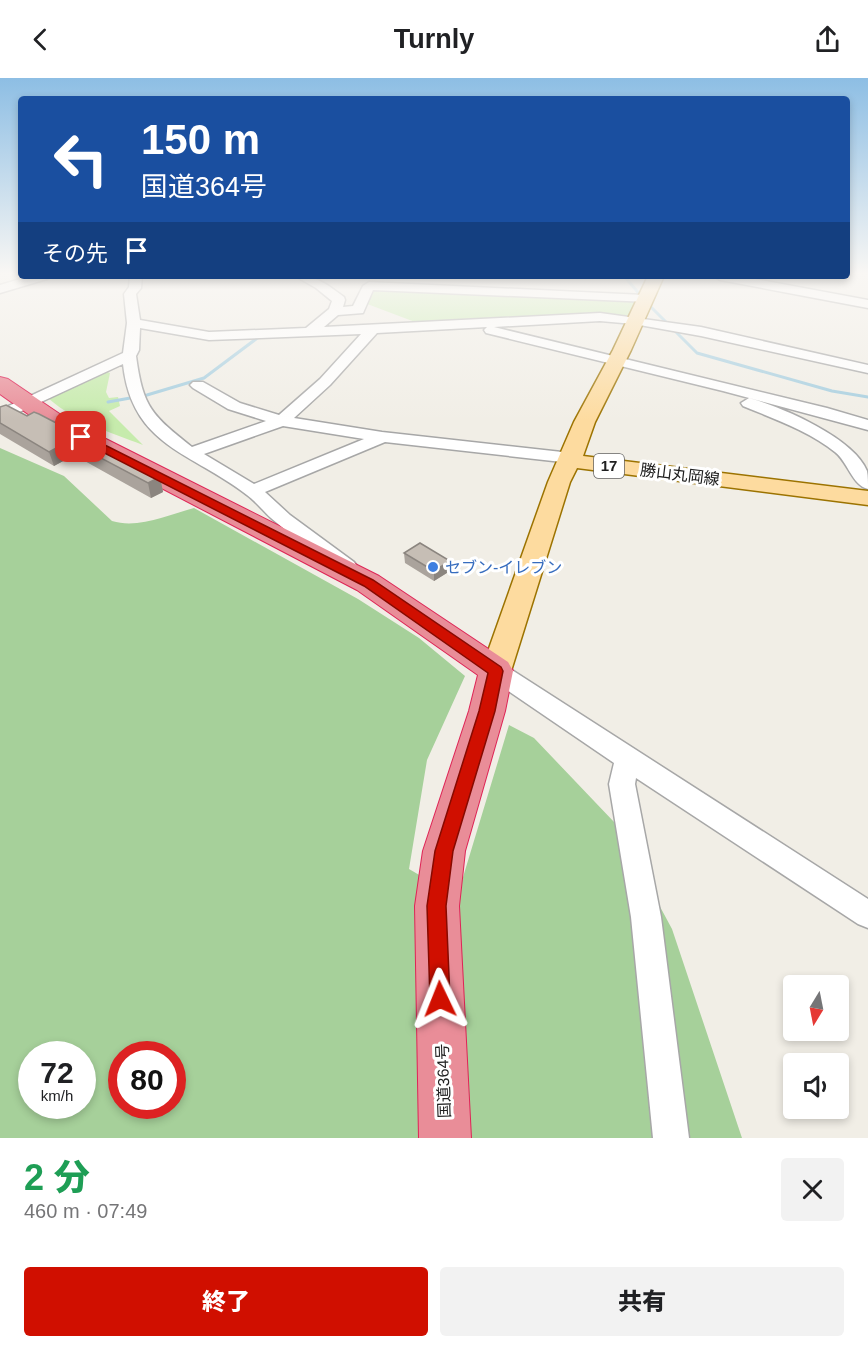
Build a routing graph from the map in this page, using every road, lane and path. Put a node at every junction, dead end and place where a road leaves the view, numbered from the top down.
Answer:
1 (321, 322) edge
2 (503, 322) edge
3 (633, 322) edge
4 (646, 322) edge
5 (134, 323) joint
6 (470, 325) junction
7 (373, 329) junction
8 (310, 332) junction
9 (129, 356) junction
10 (617, 360) junction
11 (868, 369) edge
12 (0, 384) edge
13 (198, 385) dead end
14 (726, 388) junction
15 (25, 403) junction
16 (0, 416) edge
17 (282, 421) junction
18 (868, 425) edge
19 (383, 437) junction
20 (190, 453) junction
21 (571, 460) junction
22 (868, 484) edge
23 (253, 491) junction
24 (868, 498) edge
25 (368, 583) junction
26 (496, 671) junction
27 (627, 759) junction
28 (868, 915) edge
29 (445, 1138) edge
30 (671, 1138) edge

1 - 8 street
2 - 6 street
3 - 10 main road
4 - 11 street
5 - 8 street
5 - 9 street
6 - 7 street
6 - 10 street
7 - 8 street
7 - 17 street
9 - 15 street
9 - 20 street
10 - 14 street
10 - 21 main road
12 - 15 highway
13 - 17 street
14 - 18 street
14 - 22 street
15 - 16 street
15 - 25 highway
17 - 19 street
17 - 20 street
19 - 21 street
19 - 23 street
20 - 23 street
21 - 24 main road, 勝山丸岡線 / 17
21 - 26 main road, 17
23 - 25 street
25 - 26 highway
26 - 27 street
26 - 29 highway, 国道364号
27 - 28 street
27 - 30 street

